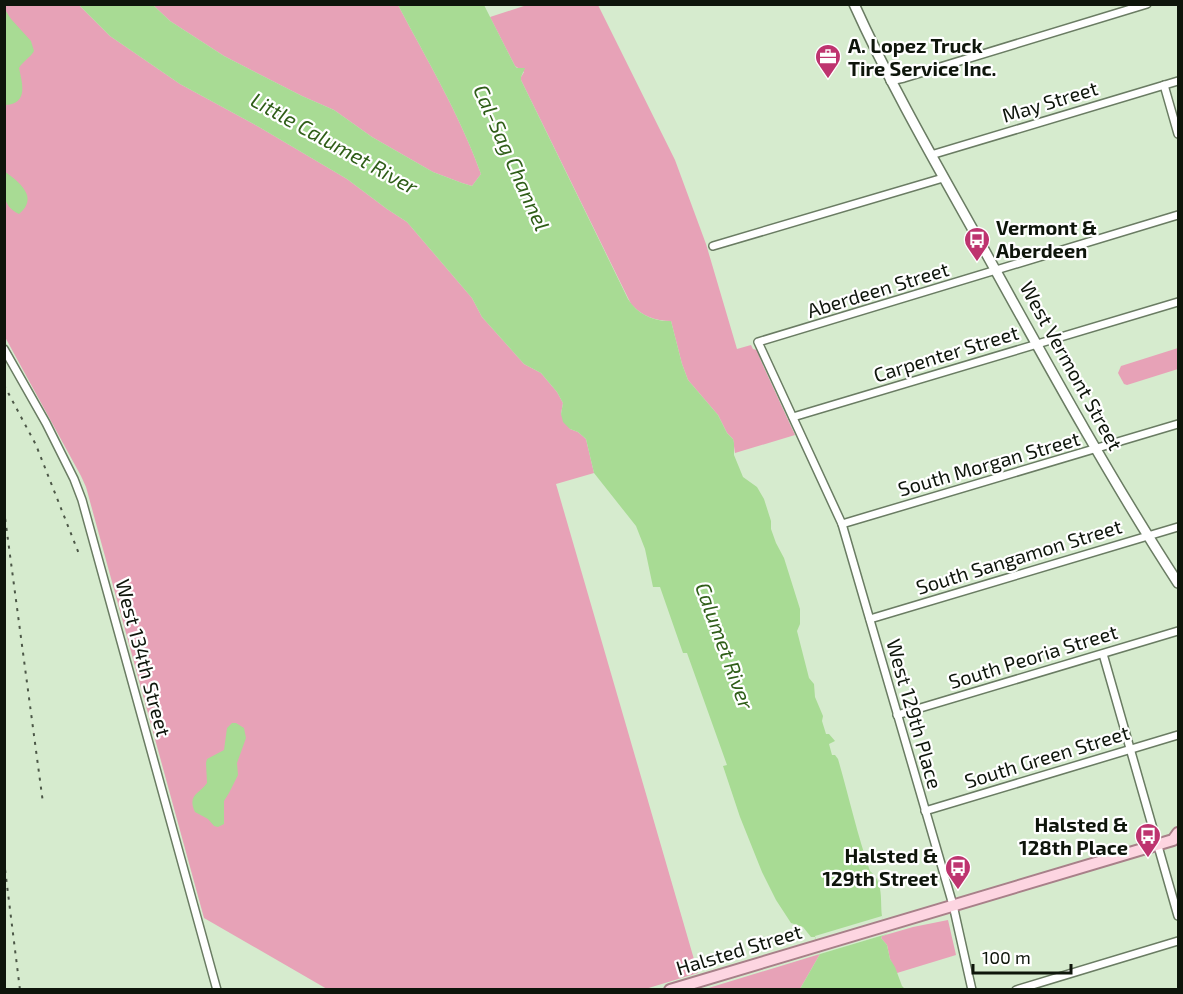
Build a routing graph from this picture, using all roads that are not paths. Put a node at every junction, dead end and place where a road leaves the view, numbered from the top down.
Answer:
1 (854, 4) edge
2 (1147, 4) edge
3 (890, 81) junction
4 (1179, 81) edge
5 (1164, 85) junction
6 (1179, 134) edge
7 (931, 155) junction
8 (943, 178) junction
9 (1179, 215) edge
10 (713, 246) dead end
11 (997, 271) junction
12 (1179, 302) edge
13 (758, 342) joint
14 (1036, 344) junction
15 (4, 349) edge
16 (792, 417) junction
17 (1179, 424) edge
18 (1096, 449) junction
19 (842, 524) junction
20 (1179, 527) edge
21 (1148, 536) junction
22 (1179, 583) edge
23 (870, 620) junction
24 (1179, 631) edge
25 (1102, 654) junction
26 (897, 715) junction
27 (1179, 735) edge
28 (1130, 749) junction
29 (925, 811) junction
30 (1177, 839) edge
31 (1158, 845) junction
32 (953, 905) junction
33 (1179, 916) edge
34 (1179, 941) edge
35 (217, 990) edge
36 (670, 990) edge
37 (972, 990) edge
38 (1016, 990) edge

1 - 3 street, West Vermont Street
2 - 3 street
3 - 7 street, West Vermont Street
4 - 5 street, May Street
5 - 6 street
5 - 7 street, May Street
7 - 8 street, West Vermont Street
8 - 10 street
8 - 11 street, West Vermont Street
9 - 11 street, Aberdeen Street
11 - 13 street, Aberdeen Street
11 - 14 street, West Vermont Street
12 - 14 street, Carpenter Street
13 - 16 street, West 129th Place
14 - 16 street, Carpenter Street
14 - 18 street, West Vermont Street
15 - 35 street, West 134th Street
16 - 19 street, West 129th Place
17 - 18 street, South Morgan Street
18 - 19 street, South Morgan Street
18 - 21 street, West Vermont Street
19 - 23 street, West 129th Place
20 - 21 street, South Sangamon Street
21 - 22 street, West Vermont Street
21 - 23 street, South Sangamon Street
23 - 26 street, West 129th Place
24 - 25 street, South Peoria Street
25 - 26 street, South Peoria Street
25 - 28 street
26 - 29 street, West 129th Place
27 - 28 street, South Green Street
28 - 29 street, South Green Street
28 - 31 street
29 - 32 street, West 129th Place
30 - 31 main road, Halsted Street
31 - 32 main road, Halsted Street
31 - 33 street
32 - 36 main road, Halsted Street
32 - 37 street, West 129th Place
34 - 38 street

